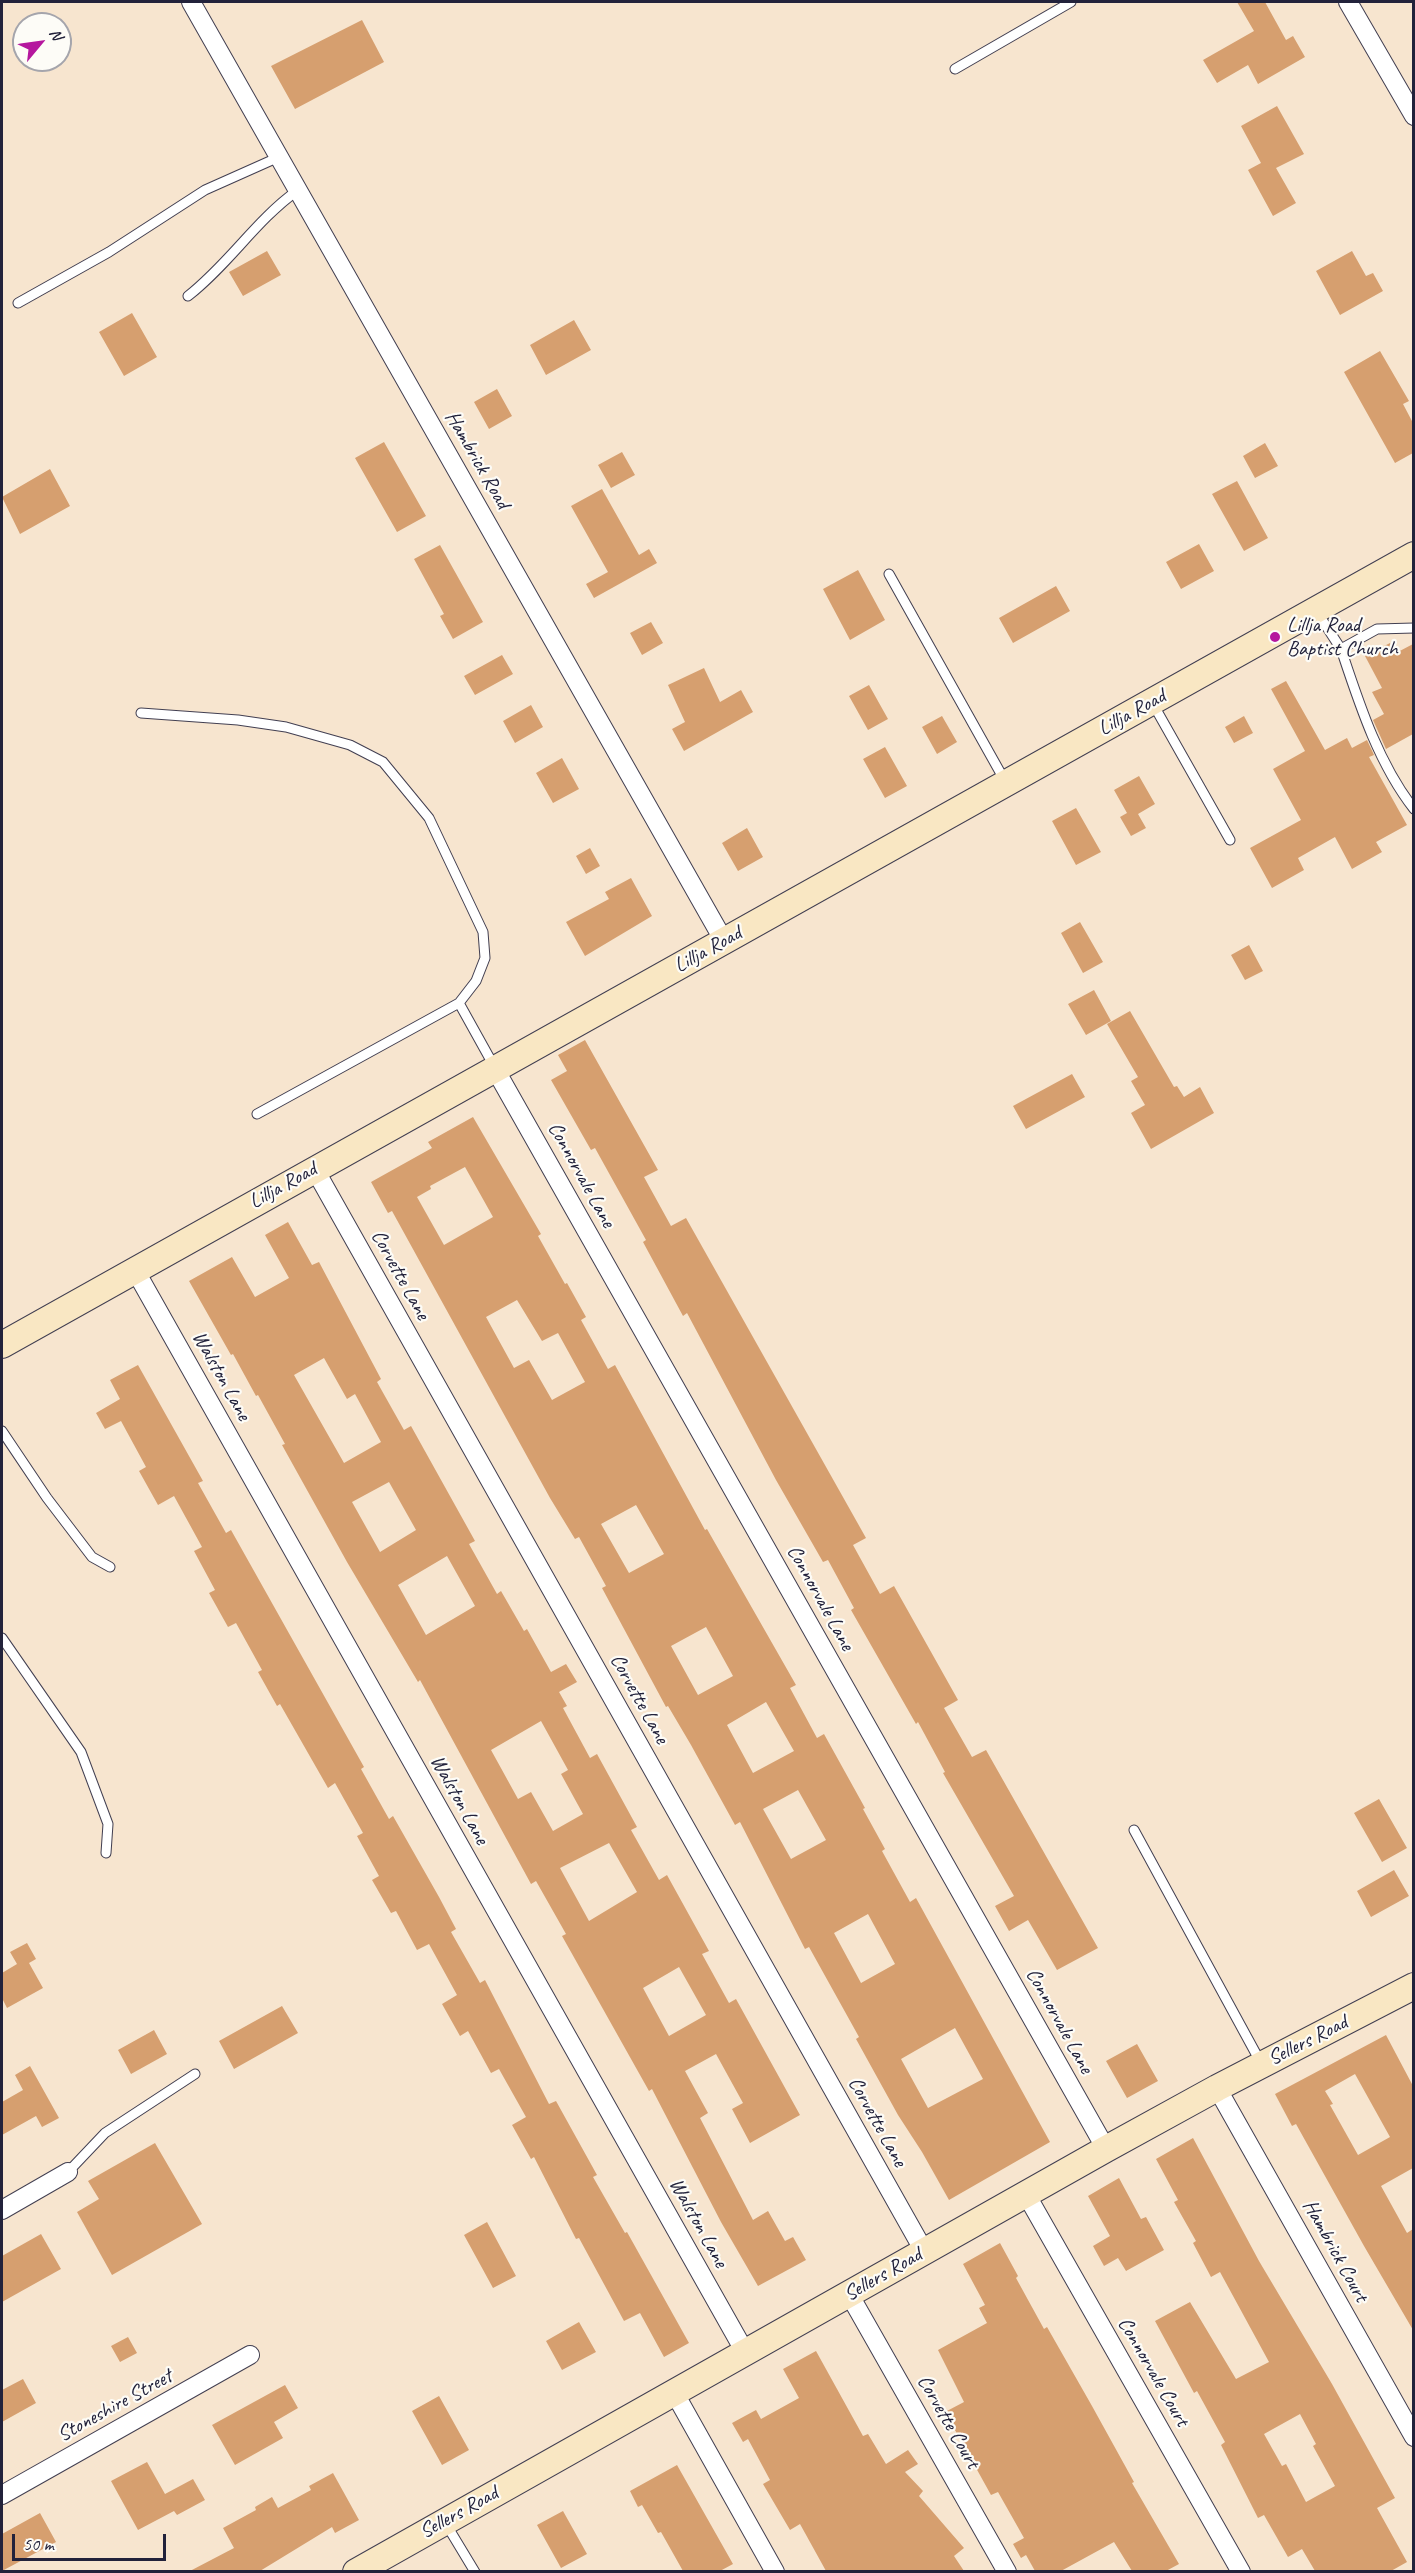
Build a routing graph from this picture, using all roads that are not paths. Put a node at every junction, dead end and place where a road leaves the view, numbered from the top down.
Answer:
1 (190, 2) edge
2 (1071, 2) edge
3 (1348, 2) edge
4 (955, 69) dead end
5 (1413, 116) edge
6 (279, 157) junction
7 (298, 190) junction
8 (188, 296) dead end
9 (18, 303) dead end
10 (1413, 555) edge
11 (889, 574) dead end
12 (1316, 610) junction
13 (1413, 627) edge
14 (1341, 649) junction
15 (1152, 702) junction
16 (141, 713) dead end
17 (1006, 783) junction
18 (1413, 809) edge
19 (1230, 840) dead end
20 (724, 941) junction
21 (459, 1003) junction
22 (495, 1069) junction
23 (257, 1114) dead end
24 (314, 1168) junction
25 (135, 1270) junction
26 (2, 1345) edge
27 (2, 1431) edge
28 (110, 1567) dead end
29 (2, 1638) edge
30 (1134, 1830) dead end
31 (106, 1853) dead end
32 (1413, 1987) edge
33 (1262, 2065) junction
34 (195, 2074) dead end
35 (1217, 2088) junction
36 (1106, 2149) junction
37 (68, 2172) joint
38 (1026, 2194) junction
39 (2, 2210) edge
40 (924, 2251) junction
41 (849, 2294) junction
42 (745, 2352) junction
43 (250, 2355) dead end
44 (674, 2392) junction
45 (1413, 2437) edge
46 (2, 2495) edge
47 (444, 2522) junction
48 (356, 2571) edge
49 (475, 2571) edge
50 (775, 2571) edge
51 (1007, 2571) edge
52 (1241, 2571) edge

1 - 6 street, Hambrick Road
2 - 4 lane
3 - 5 street
6 - 7 street, Hambrick Road
6 - 9 lane
7 - 8 lane
7 - 20 street, Hambrick Road
10 - 12 street, Lillja Road
11 - 17 lane
12 - 14 lane
12 - 15 street, Lillja Road
13 - 14 lane
14 - 18 lane
15 - 17 street, Lillja Road
15 - 19 lane
16 - 21 lane
17 - 20 street, Lillja Road
20 - 22 street, Lillja Road
21 - 22 lane
21 - 23 lane
22 - 24 street, Lillja Road
22 - 36 street, Connorvale Lane
24 - 25 street, Lillja Road
24 - 40 street, Corvette Lane
25 - 26 street, Lillja Road
25 - 42 street, Walston Lane
27 - 28 lane
29 - 31 lane
30 - 33 lane
32 - 33 street, Sellers Road
33 - 35 street, Sellers Road
34 - 37 lane
35 - 36 street, Sellers Road
35 - 45 street, Hambrick Court
36 - 38 street, Sellers Road
37 - 39 street
38 - 40 street, Sellers Road
38 - 52 street, Connorvale Court
40 - 41 street, Sellers Road
41 - 42 street, Sellers Road
41 - 51 street, Corvette Court
42 - 44 street, Sellers Road
43 - 46 street, Stoneshire Street
44 - 47 street, Sellers Road
44 - 50 street
47 - 48 street, Sellers Road
47 - 49 lane

